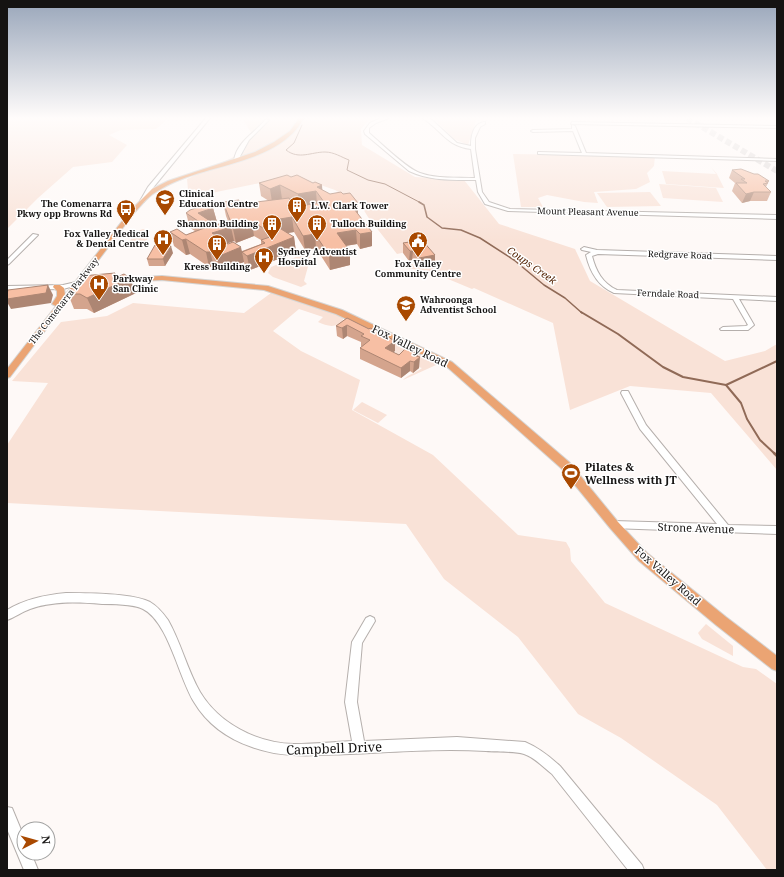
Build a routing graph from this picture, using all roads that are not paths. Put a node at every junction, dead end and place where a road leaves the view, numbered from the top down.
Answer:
1 (175, 159) edge
2 (398, 159) edge
3 (474, 159) edge
4 (743, 159) edge
5 (236, 160) edge
6 (777, 160) edge
7 (162, 175) junction
8 (477, 179) junction
9 (156, 182) junction
10 (165, 184) junction
11 (142, 201) junction
12 (777, 217) edge
13 (35, 235) dead end
14 (584, 249) dead end
15 (597, 252) junction
16 (98, 257) junction
17 (777, 258) edge
18 (7, 263) edge
19 (94, 274) edge
20 (113, 280) edge
21 (90, 282) edge
22 (76, 284) junction
23 (58, 287) junction
24 (7, 288) edge
25 (734, 297) junction
26 (777, 299) edge
27 (50, 317) junction
28 (723, 329) dead end
29 (7, 375) edge
30 (625, 393) dead end
31 (614, 525) junction
32 (725, 528) junction
33 (777, 530) edge
34 (7, 615) edge
35 (370, 621) dead end
36 (777, 664) edge
37 (359, 747) junction
38 (7, 813) edge
39 (31, 870) edge
40 (637, 870) edge

1 - 7 street
2 - 8 street
3 - 8 street, Mount Pleasant Avenue
4 - 6 street
5 - 10 main road, The Comenarra Parkway
7 - 9 street
7 - 10 street
8 - 12 street, Mount Pleasant Avenue
9 - 10 street
9 - 11 street
10 - 11 main road, The Comenarra Parkway
11 - 16 main road, The Comenarra Parkway
13 - 18 street
14 - 15 street, Redgrave Road
15 - 17 street, Redgrave Road
15 - 25 street, Ferndale Road
16 - 19 main road
16 - 22 main road, The Comenarra Parkway
20 - 31 main road, Fox Valley Road
21 - 22 main road
22 - 23 street
22 - 27 main road, The Comenarra Parkway
23 - 24 street
23 - 27 main road
25 - 26 street, Ferndale Road
25 - 28 street
27 - 29 main road, The Comenarra Parkway
30 - 32 street
31 - 32 street, Strone Avenue
31 - 36 main road, Fox Valley Road
32 - 33 street, Strone Avenue
34 - 37 street, Campbell Drive
35 - 37 street
37 - 40 street, Campbell Drive
38 - 39 street

